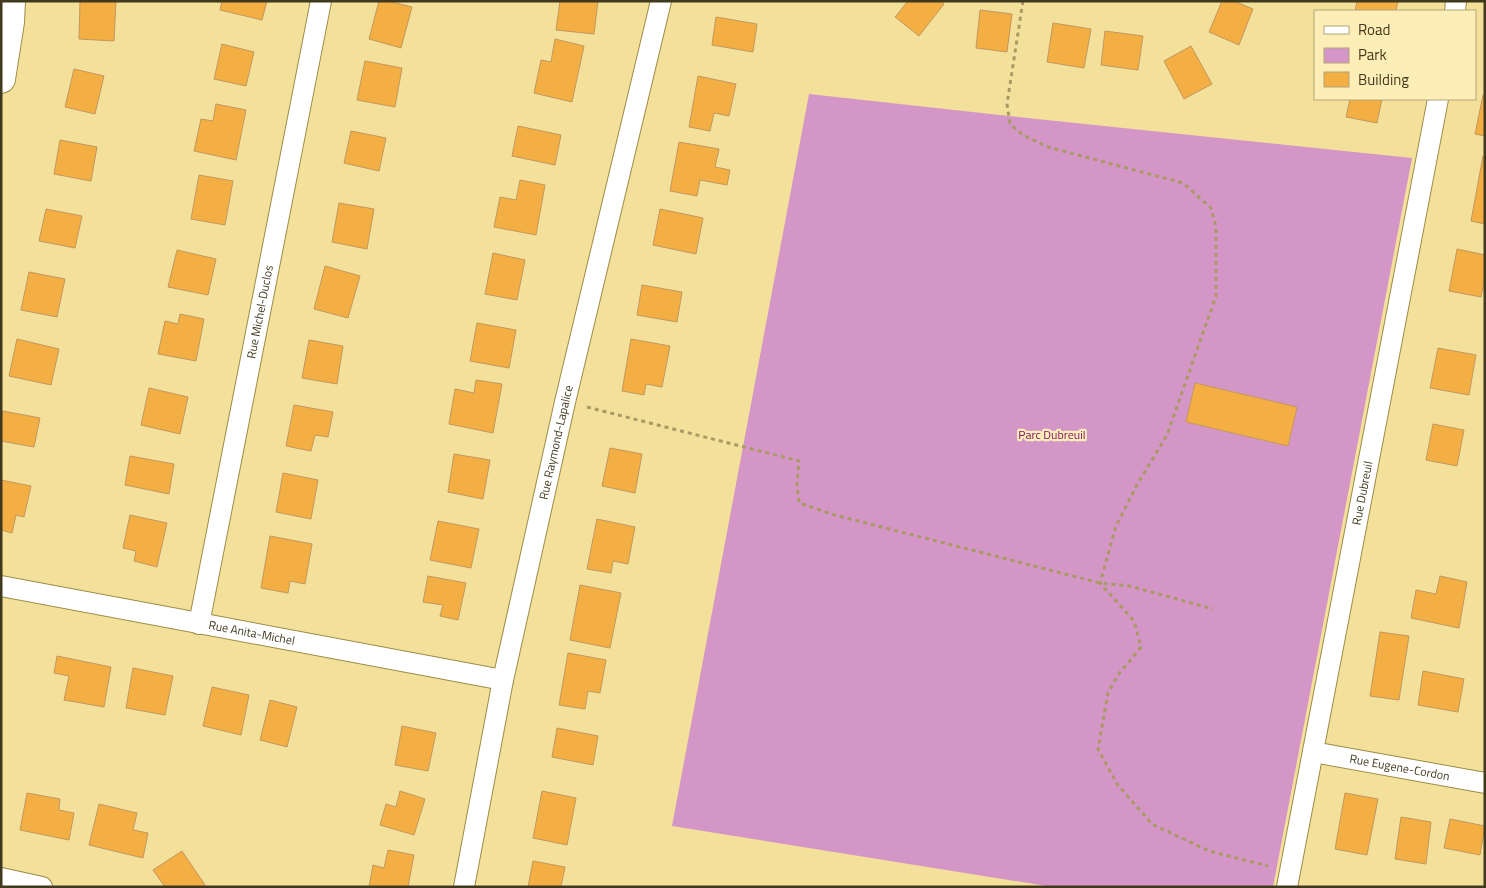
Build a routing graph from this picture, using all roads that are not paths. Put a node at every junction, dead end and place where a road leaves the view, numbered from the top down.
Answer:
1 (11, 1) edge
2 (321, 1) edge
3 (661, 1) edge
4 (1, 79) edge
5 (1438, 100) edge
6 (1, 586) edge
7 (199, 624) junction
8 (503, 680) junction
9 (1313, 752) junction
10 (1485, 783) edge
11 (1, 878) edge
12 (1289, 880) edge
13 (42, 887) edge
14 (464, 887) edge

1 - 4 street
2 - 7 street, Rue Michel-Duclos
3 - 8 street, Rue Raymond-Lapalice
5 - 9 street, Rue Dubreuil
6 - 7 street, Rue Anita-Michel
7 - 8 street, Rue Anita-Michel
8 - 14 street, Rue Raymond-Lapalice
9 - 10 street, Rue Eugene-Cordon
9 - 12 street, Rue Dubreuil
11 - 13 street

